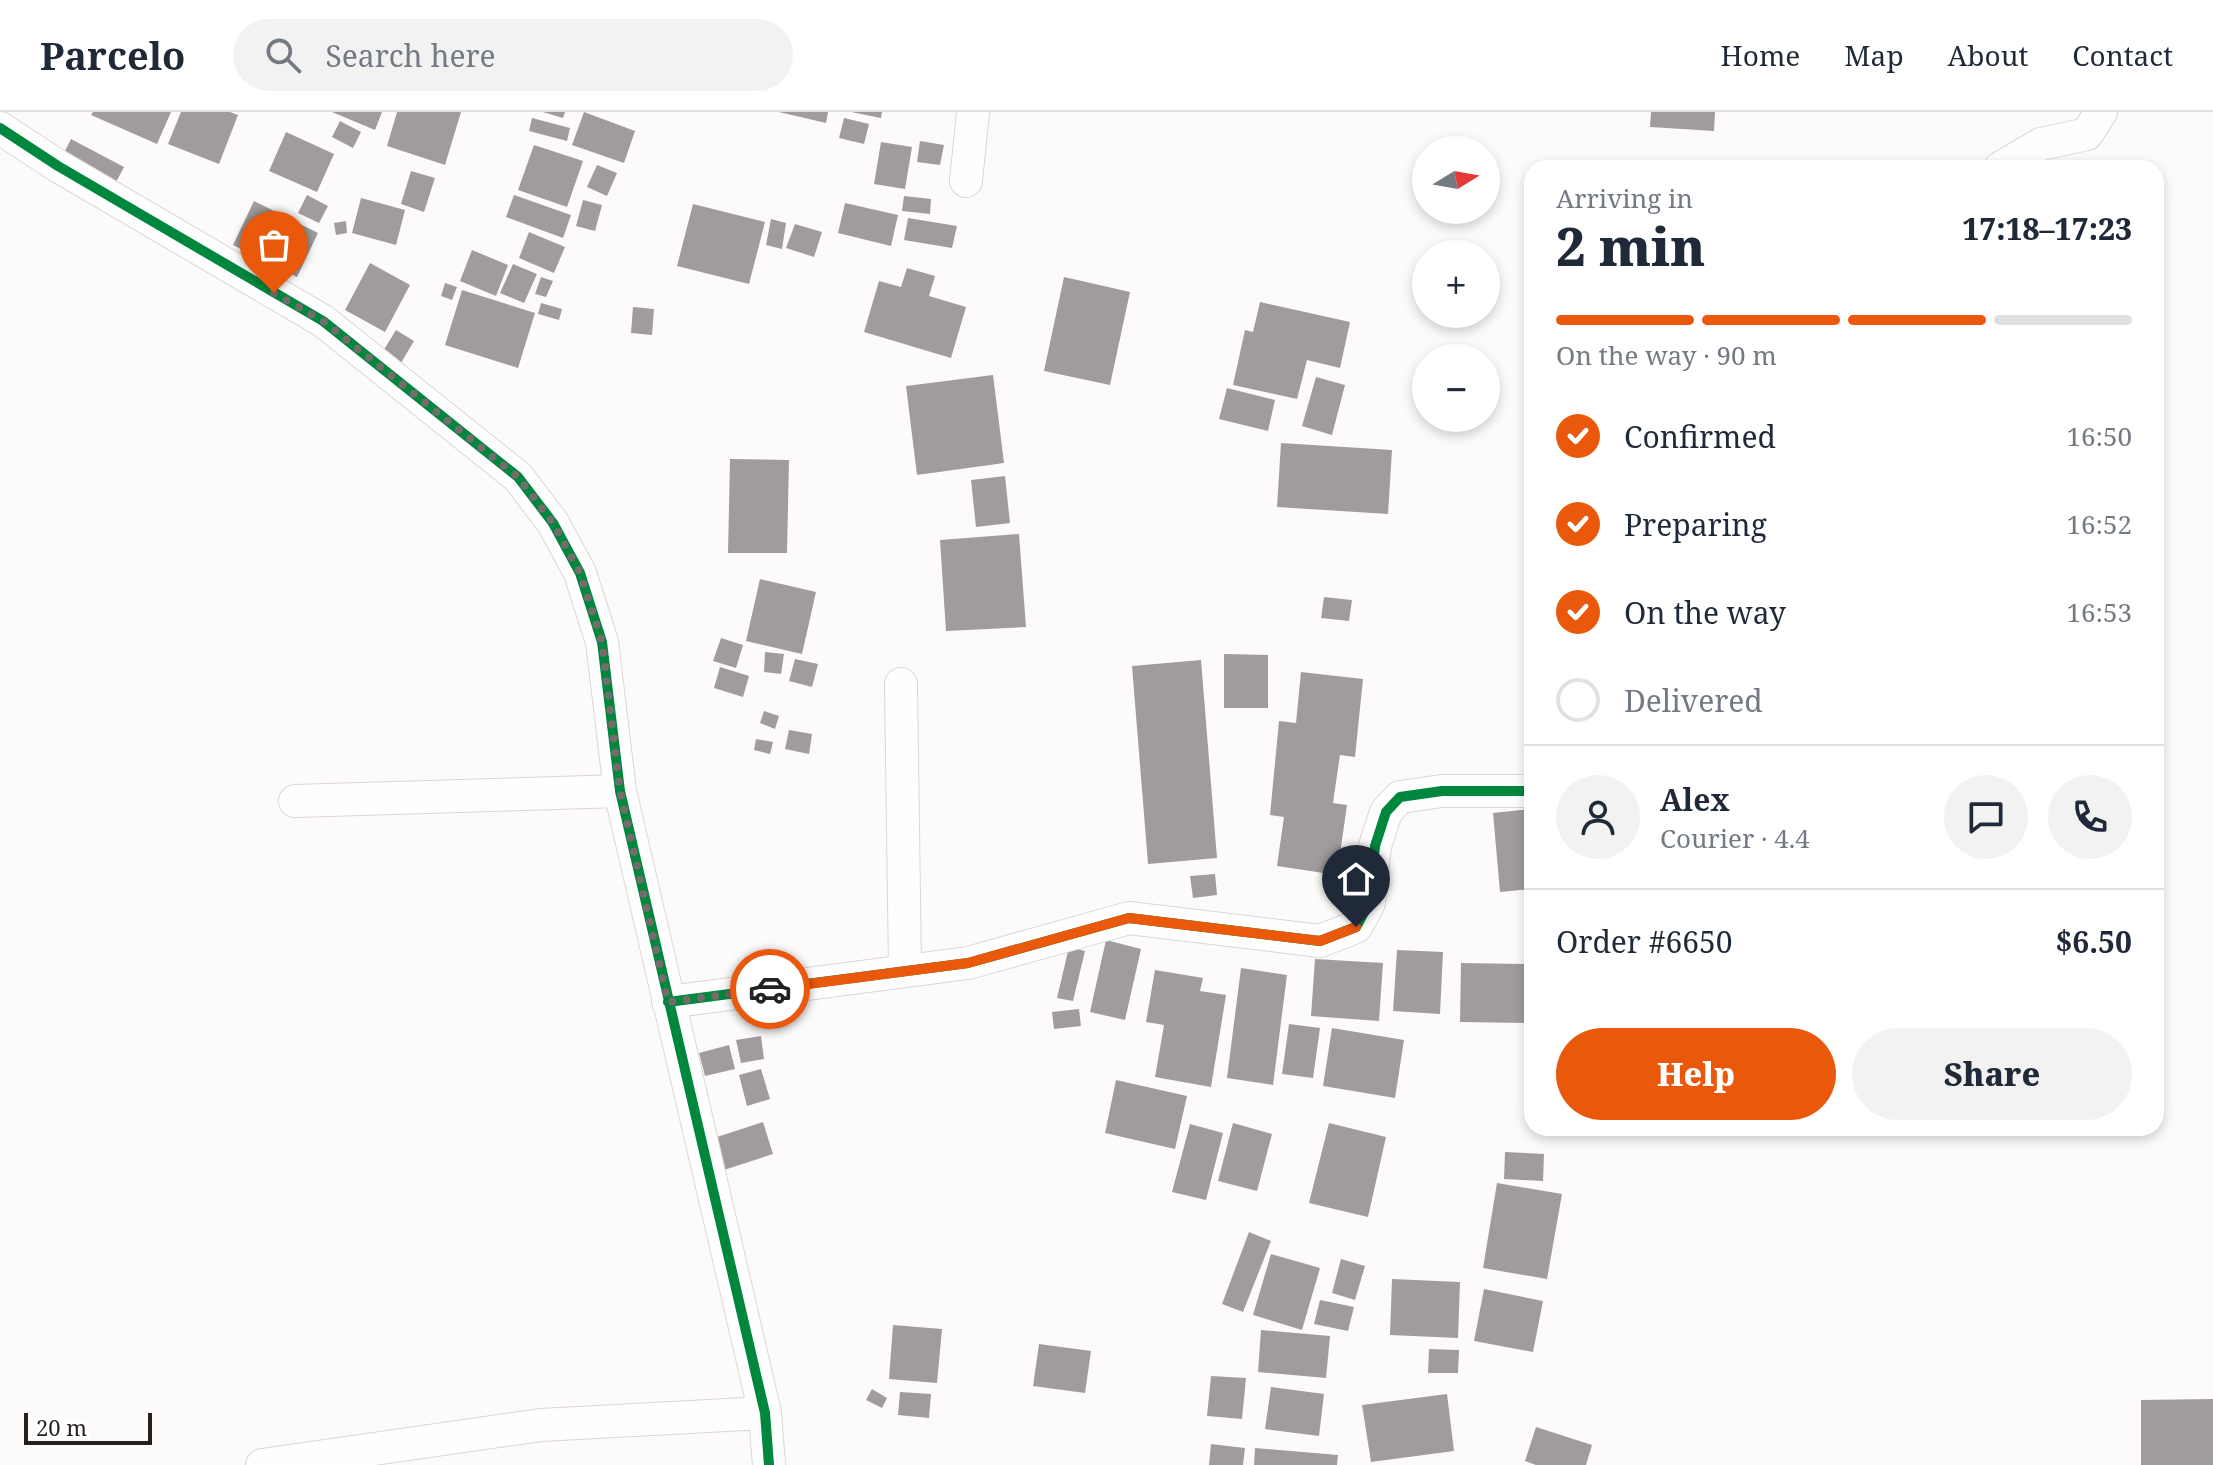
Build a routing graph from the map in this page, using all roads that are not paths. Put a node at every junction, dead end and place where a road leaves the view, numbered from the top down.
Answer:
1 (973, 112) edge
2 (2101, 112) edge
3 (0, 128) edge
4 (2014, 160) edge
5 (966, 181) dead end
6 (901, 684) dead end
7 (620, 791) junction
8 (1524, 791) edge
9 (295, 801) dead end
10 (905, 970) junction
11 (668, 1002) junction
12 (765, 1413) junction
13 (262, 1465) edge
14 (769, 1465) edge

1 - 5 street
2 - 4 street
3 - 7 street
6 - 10 street
7 - 9 street
7 - 11 street
8 - 10 street
10 - 11 street
11 - 12 street
12 - 13 street
12 - 14 street

